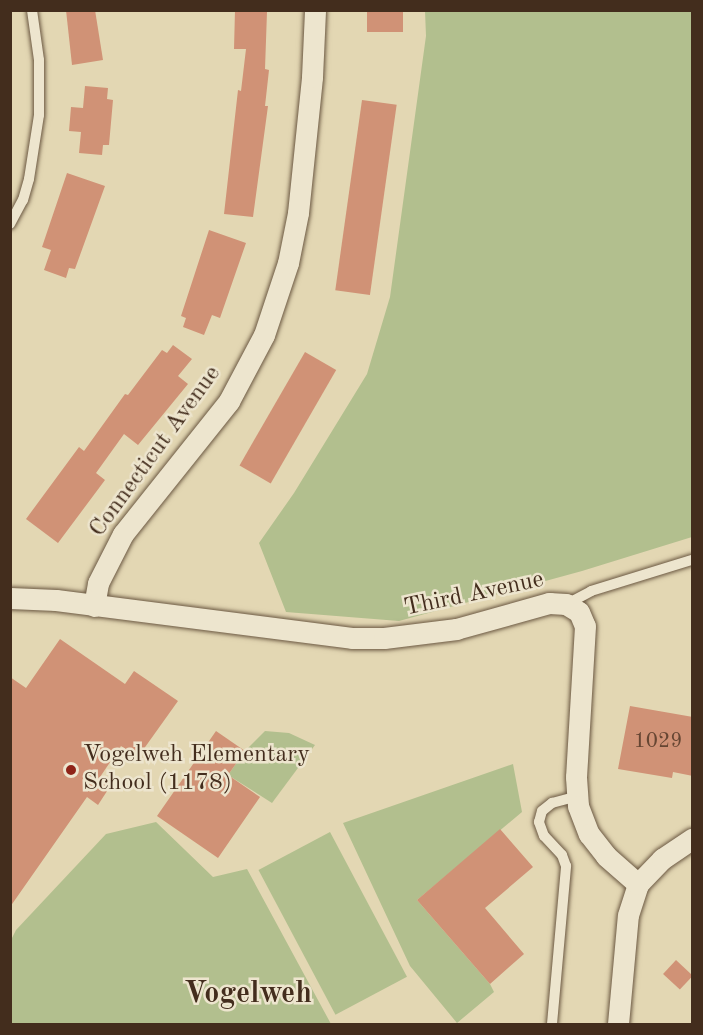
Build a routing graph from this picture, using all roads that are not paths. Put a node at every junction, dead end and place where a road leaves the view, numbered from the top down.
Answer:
1 (32, 10) edge
2 (315, 10) edge
3 (10, 224) edge
4 (693, 560) edge
5 (10, 598) edge
6 (566, 604) junction
7 (94, 606) junction
8 (578, 796) junction
9 (693, 839) edge
10 (638, 884) junction
11 (552, 1024) edge
12 (618, 1024) edge

1 - 3 lane
2 - 7 street, Connecticut Avenue
4 - 6 lane
5 - 7 street, Third Avenue
6 - 7 street, Third Avenue
6 - 8 street, Third Avenue
8 - 10 street, Third Avenue
8 - 11 lane
9 - 10 street
10 - 12 street

